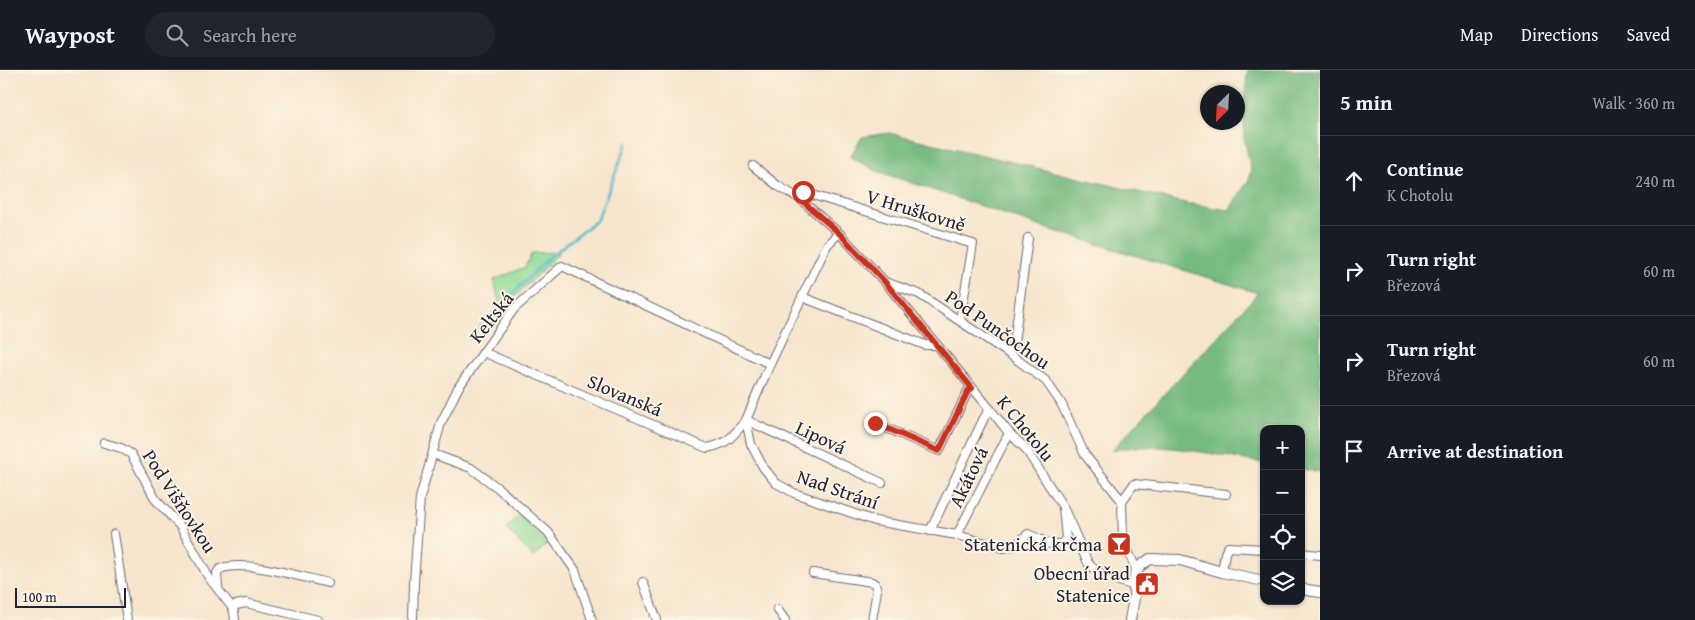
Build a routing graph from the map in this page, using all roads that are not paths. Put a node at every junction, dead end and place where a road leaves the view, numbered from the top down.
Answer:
1 (753, 166) dead end
2 (802, 195) junction
3 (839, 233) junction
4 (1028, 238) dead end
5 (884, 281) junction
6 (802, 297) junction
7 (960, 320) junction
8 (936, 345) junction
9 (483, 352) junction
10 (1008, 353) junction
11 (770, 364) junction
12 (972, 388) junction
13 (990, 409) junction
14 (746, 420) junction
15 (875, 423) dead end
16 (1008, 433) junction
17 (104, 443) dead end
18 (433, 454) junction
19 (882, 483) dead end
20 (1226, 494) dead end
21 (1122, 501) junction
22 (1063, 507) junction
23 (930, 530) junction
24 (114, 534) dead end
25 (957, 535) junction
26 (1260, 549) edge
27 (1305, 553) edge
28 (1320, 555) edge
29 (1136, 571) junction
30 (1222, 572) junction
31 (813, 573) dead end
32 (1260, 580) edge
33 (643, 582) dead end
34 (328, 583) dead end
35 (1134, 586) junction
36 (218, 589) junction
37 (1305, 590) edge
38 (1320, 592) edge
39 (231, 606) junction
40 (776, 609) dead end
41 (127, 620) edge
42 (235, 620) edge
43 (318, 620) edge
44 (413, 620) edge
45 (592, 620) edge
46 (657, 620) edge
47 (785, 620) edge
48 (872, 620) edge
49 (1130, 620) edge

1 - 2 street, K Chotolu
2 - 3 street, K Chotolu
2 - 7 street, V Hruškovně
3 - 5 street, K Chotolu
3 - 6 street
4 - 10 street
5 - 7 street, Pod Punčochou
5 - 8 street, K Chotolu
6 - 8 street
6 - 11 street
7 - 10 street, Pod Punčochou
8 - 12 street, K Chotolu
9 - 11 street, Keltská
9 - 14 street, Slovanská
9 - 18 street, Keltská
10 - 21 street, Pod Punčochou
11 - 14 street
12 - 13 street, K Chotolu
12 - 15 street
13 - 16 street, K Chotolu
13 - 23 street
14 - 19 street, Lipová
14 - 23 street, Nad Strání
16 - 22 street, K Chotolu
16 - 25 street, Akátová
17 - 36 street, Pod Višňovkou
18 - 44 street, Keltská
18 - 45 street
20 - 21 street
21 - 29 street
22 - 25 street, Nad Strání
22 - 35 street, K Chotolu
23 - 25 street, Nad Strání
24 - 41 street
26 - 30 street
27 - 28 street
29 - 30 street
29 - 35 street
30 - 32 street
31 - 48 street
33 - 46 street
34 - 36 street, Pod Višňovkou
35 - 49 street
36 - 39 street, Pod Višňovkou
37 - 38 street
39 - 42 street, Pod Višňovkou
39 - 43 street
40 - 47 street

